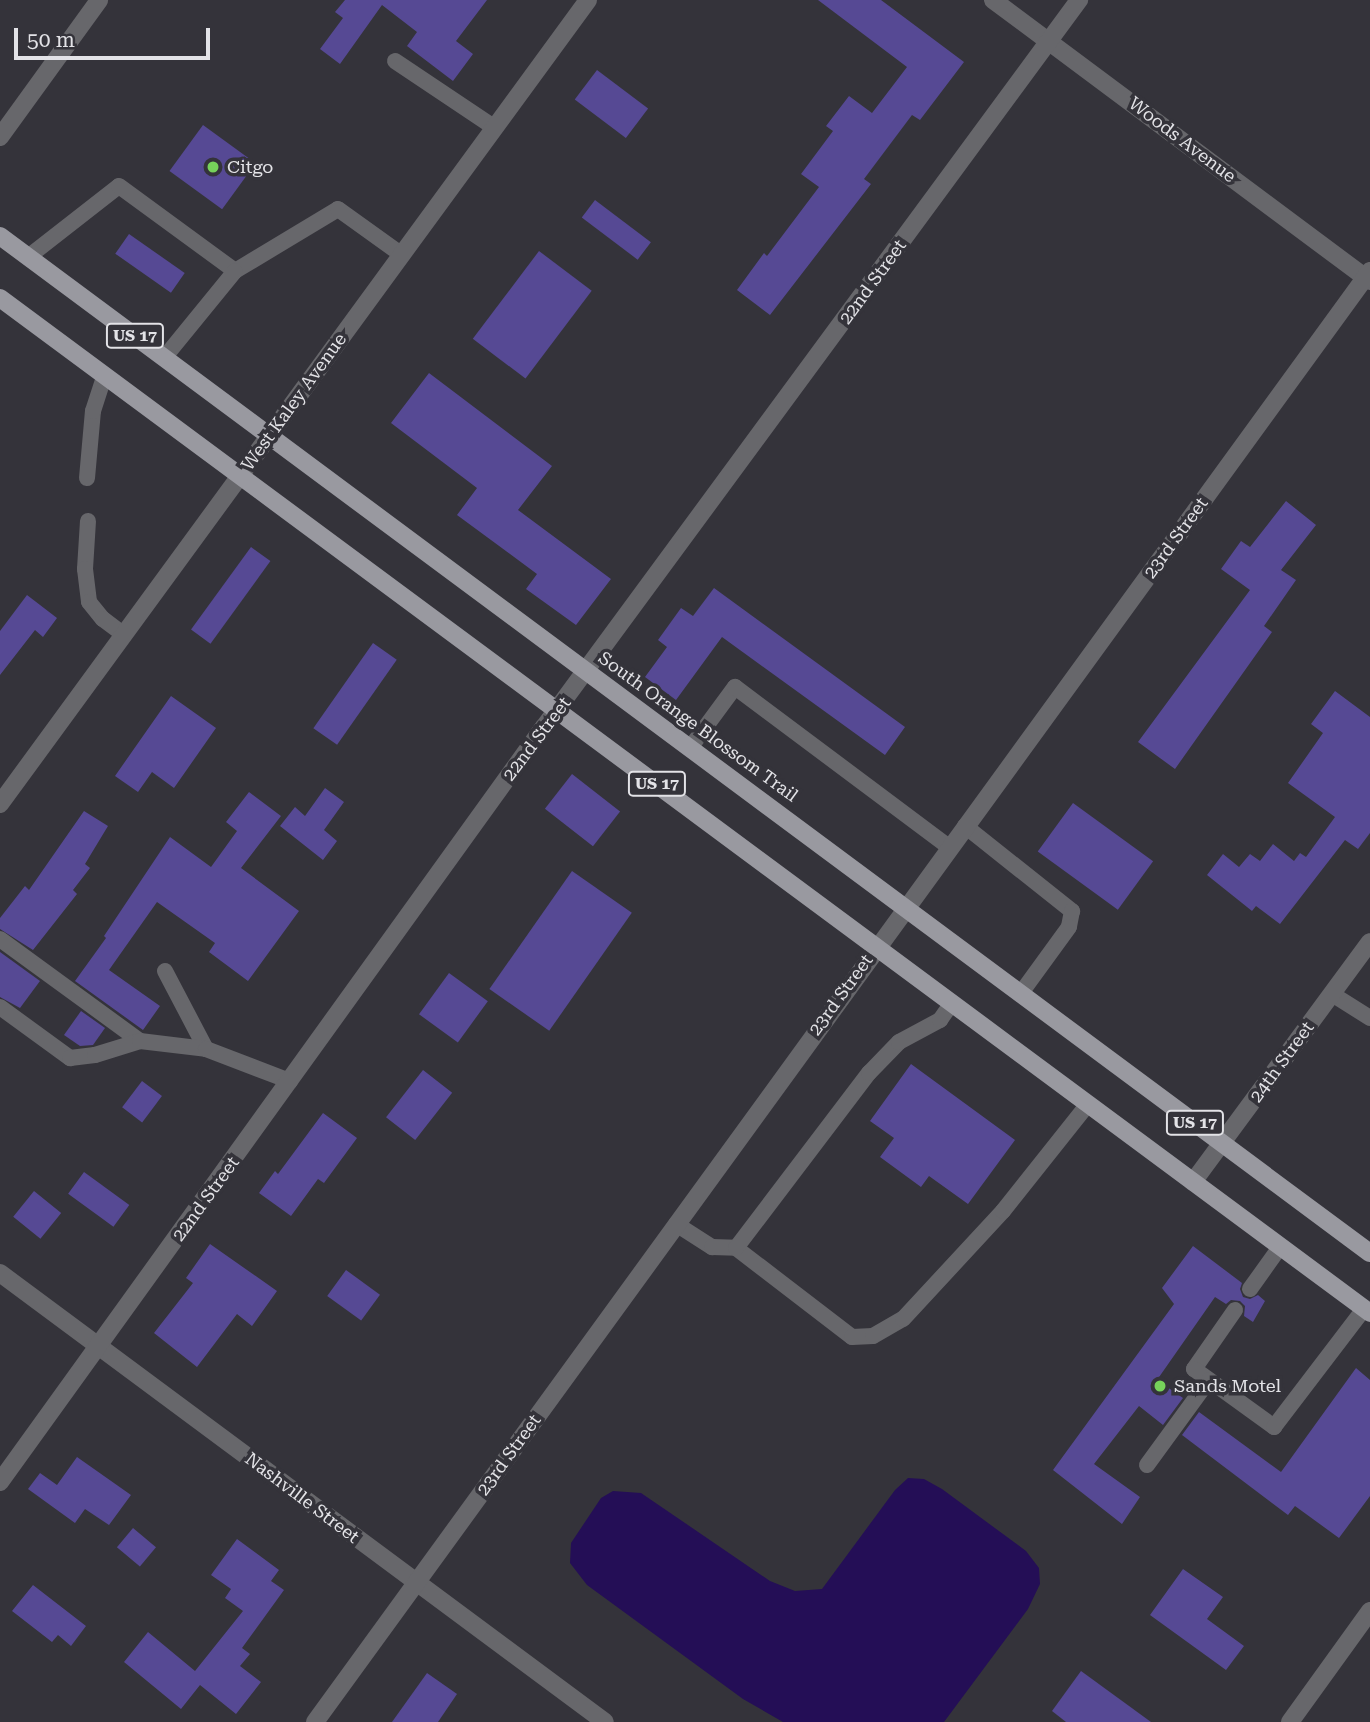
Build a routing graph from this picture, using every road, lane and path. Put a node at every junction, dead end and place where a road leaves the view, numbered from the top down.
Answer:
1 (99, 0) edge
2 (588, 0) edge
3 (993, 0) edge
4 (1079, 0) edge
5 (1049, 41) junction
6 (395, 61) dead end
7 (495, 128) junction
8 (0, 137) edge
9 (0, 236) edge
10 (402, 254) junction
11 (27, 257) junction
12 (235, 271) junction
13 (1368, 277) edge
14 (0, 298) edge
15 (164, 358) junction
16 (105, 375) junction
17 (270, 436) junction
18 (240, 475) junction
19 (87, 478) dead end
20 (88, 521) dead end
21 (124, 635) junction
22 (587, 672) junction
23 (558, 710) junction
24 (690, 748) junction
25 (0, 804) edge
26 (965, 826) junction
27 (950, 848) junction
28 (906, 907) junction
29 (0, 939) edge
30 (1370, 942) edge
31 (876, 947) junction
32 (164, 971) dead end
33 (1021, 993) junction
34 (1332, 994) junction
35 (952, 1003) junction
36 (0, 1007) edge
37 (1370, 1017) edge
38 (141, 1041) junction
39 (206, 1049) junction
40 (290, 1081) junction
41 (1088, 1104) junction
42 (1222, 1143) junction
43 (1194, 1182) junction
44 (676, 1224) junction
45 (1280, 1247) junction
46 (736, 1248) junction
47 (1370, 1253) edge
48 (0, 1273) edge
49 (1250, 1289) dead end
50 (1235, 1310) dead end
51 (1367, 1311) edge
52 (99, 1347) junction
53 (1209, 1380) junction
54 (1147, 1465) dead end
55 (0, 1482) edge
56 (417, 1583) junction
57 (1370, 1611) edge
58 (315, 1722) edge
59 (605, 1722) edge
60 (1290, 1722) edge

1 - 8 street
2 - 7 street, West Kaley Avenue
3 - 5 street, Woods Avenue
4 - 5 street, 22nd Street
5 - 13 street, Woods Avenue
5 - 22 street, 22nd Street
6 - 7 lane
7 - 10 street, West Kaley Avenue
9 - 11 main road, South Orange Blossom Trail / US 17
10 - 12 lane
10 - 17 street, West Kaley Avenue
11 - 12 lane
11 - 15 main road, South Orange Blossom Trail / US 17
12 - 15 lane
13 - 26 street, 23rd Street
14 - 16 main road, US 17
15 - 17 main road, South Orange Blossom Trail / US 17
16 - 18 main road, US 17
16 - 19 lane
17 - 18 street, West Kaley Avenue
17 - 22 main road, South Orange Blossom Trail / US 17
18 - 21 street, West Kaley Avenue
18 - 23 main road, US 17
20 - 21 lane
21 - 25 street, West Kaley Avenue
22 - 23 street, 22nd Street
22 - 24 main road, South Orange Blossom Trail / US 17
23 - 31 main road, US 17
23 - 40 street, 22nd Street
24 - 27 lane
24 - 28 main road, South Orange Blossom Trail / US 17
26 - 27 street, 23rd Street
26 - 33 lane
27 - 28 street, 23rd Street
28 - 31 street, 23rd Street
28 - 33 main road, South Orange Blossom Trail / US 17
29 - 38 lane
30 - 34 street, 24th Street
31 - 35 main road, US 17
31 - 44 street, 23rd Street
32 - 39 lane
33 - 42 main road, South Orange Blossom Trail / US 17
34 - 37 lane
34 - 42 street, 24th Street
35 - 41 main road, US 17
35 - 46 lane
36 - 38 lane
38 - 39 lane
39 - 40 lane
40 - 52 street, 22nd Street
41 - 43 main road, US 17
41 - 46 lane
42 - 43 street, 24th Street
42 - 47 main road, South Orange Blossom Trail / US 17
43 - 45 main road, US 17
44 - 46 lane
44 - 56 street, 23rd Street
45 - 49 lane
45 - 51 main road, US 17
48 - 52 street, Nashville Street
50 - 53 lane
51 - 53 lane
52 - 55 street, 22nd Street
52 - 56 street, Nashville Street
53 - 54 lane
56 - 58 street, 23rd Street
56 - 59 street, Nashville Street
57 - 60 street

